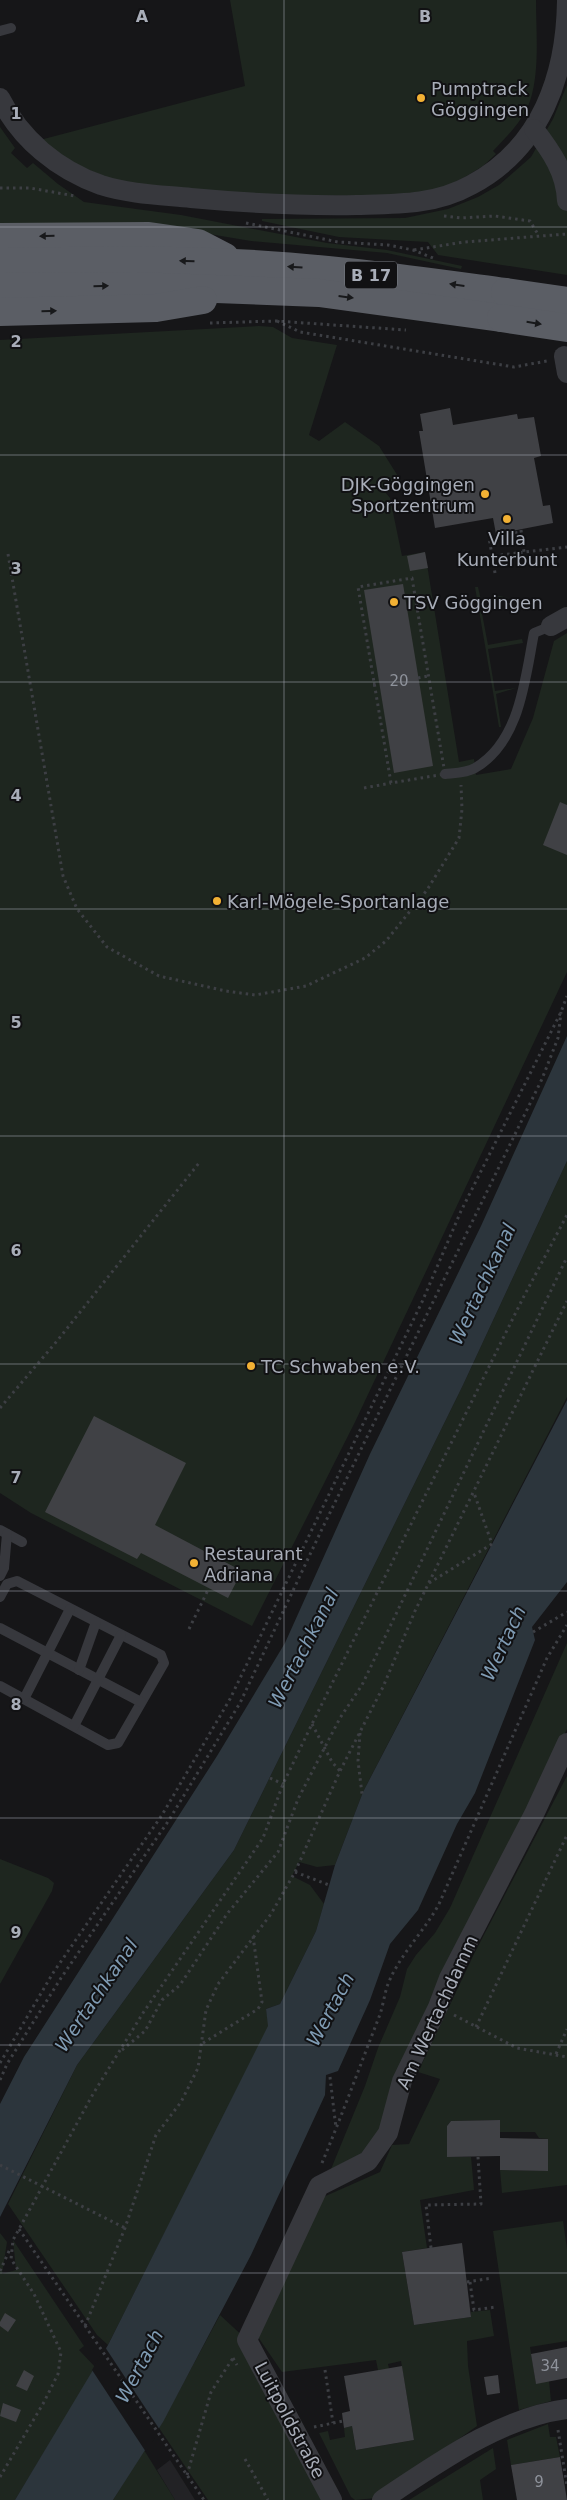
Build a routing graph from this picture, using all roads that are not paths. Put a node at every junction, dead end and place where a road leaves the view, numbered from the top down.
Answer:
1 (567, 1) edge
2 (11, 28) dead end
3 (0, 31) edge
4 (0, 98) edge
5 (534, 129) junction
6 (567, 201) edge
7 (0, 237) edge
8 (0, 262) edge
9 (235, 263) junction
10 (0, 287) edge
11 (255, 291) junction
12 (567, 301) edge
13 (503, 305) junction
14 (0, 312) edge
15 (567, 328) edge
16 (559, 622) edge
17 (445, 774) road end
18 (4, 1532) edge
19 (22, 1542) dead end
20 (0, 1576) edge
21 (0, 1597) edge
22 (70, 1608) junction
23 (96, 1622) junction
24 (0, 1628) edge
25 (121, 1635) junction
26 (48, 1653) junction
27 (79, 1670) junction
28 (98, 1680) junction
29 (0, 1686) edge
30 (24, 1699) junction
31 (141, 1702) junction
32 (74, 1726) junction
33 (567, 1742) edge
34 (248, 2340) joint
35 (567, 2409) edge
36 (332, 2500) edge
37 (382, 2500) edge

1 - 5 street
2 - 3 lane
4 - 5 street
5 - 6 street
9 -> 7 highway
9 -> 8 highway, B 17
13 -> 9 highway, B 17
10 -> 11 highway, B 17
11 -> 13 highway, B 17
14 -> 11 highway
12 - 13 highway, B 17, bridge
13 -> 15 highway, B 17, bridge
16 - 17 lane
18 - 19 lane
18 - 20 lane
21 - 22 lane
22 - 23 lane
22 - 26 lane
23 - 25 lane
23 - 27 lane
24 - 26 lane
25 - 28 lane
25 - 31 lane
26 - 27 lane
26 - 30 lane
27 - 28 lane
28 - 31 lane
28 - 32 lane
29 - 30 lane
30 - 32 lane
31 - 32 lane
33 - 34 street, Am Wertachdamm
34 - 36 street, Luitpoldstraße
35 - 37 street

